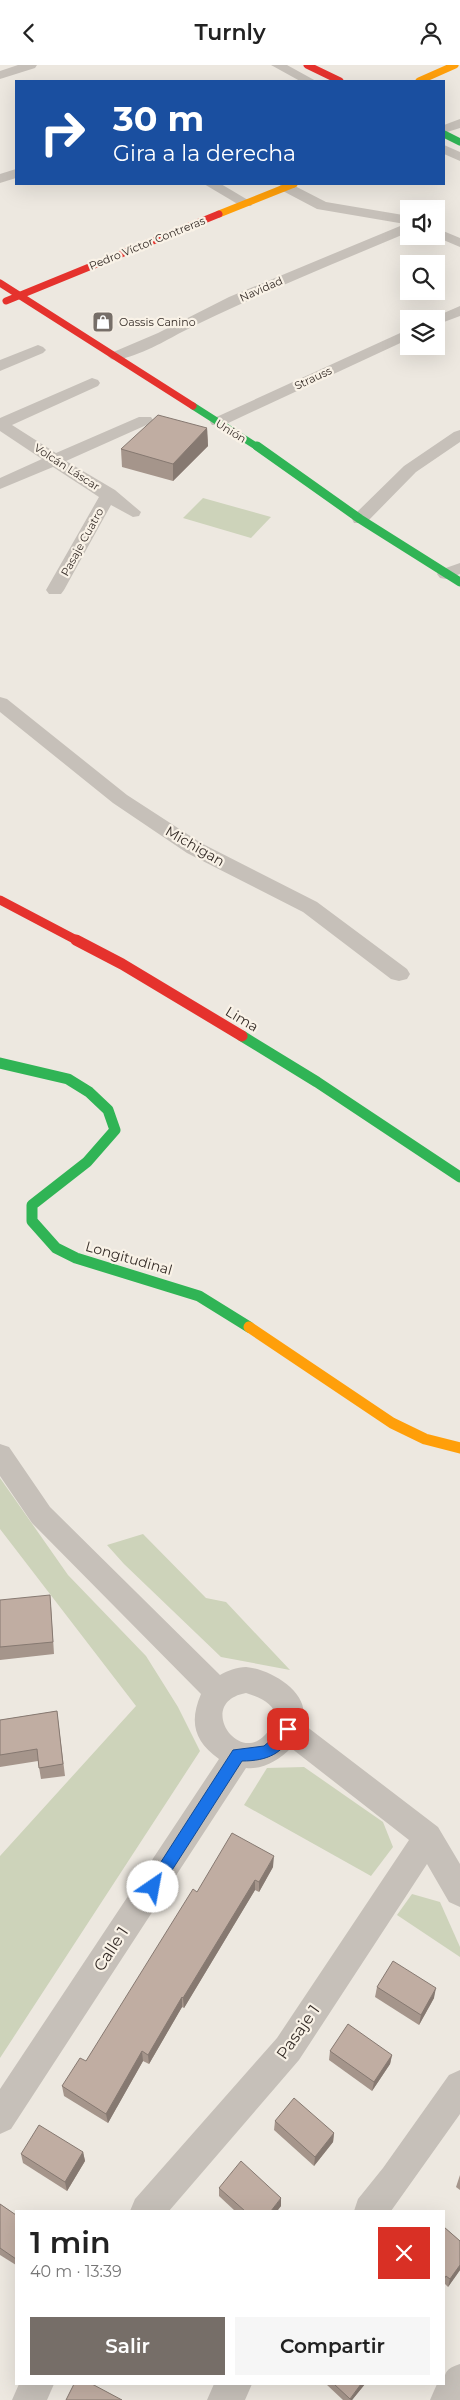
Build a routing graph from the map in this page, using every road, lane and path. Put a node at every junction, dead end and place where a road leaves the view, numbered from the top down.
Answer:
1 (30, 65) edge
2 (277, 65) edge
3 (307, 65) edge
4 (455, 65) edge
5 (293, 73) junction
6 (1, 74) edge
7 (277, 78) dead end
8 (15, 80) edge
9 (308, 80) edge
10 (338, 80) edge
11 (421, 80) edge
12 (460, 123) edge
13 (445, 129) edge
14 (445, 134) edge
15 (460, 142) edge
16 (445, 150) edge
17 (460, 157) edge
18 (15, 173) edge
19 (0, 179) edge
20 (213, 185) edge
21 (290, 185) edge
22 (246, 203) junction
23 (400, 219) edge
24 (445, 225) edge
25 (460, 229) edge
26 (400, 231) edge
27 (445, 236) edge
28 (460, 243) edge
29 (0, 283) edge
30 (19, 295) junction
31 (0, 303) edge
32 (460, 310) edge
33 (445, 317) edge
34 (400, 337) edge
35 (38, 350) dead end
36 (116, 356) junction
37 (0, 366) edge
38 (92, 383) dead end
39 (145, 420) dead end
40 (218, 422) junction
41 (0, 424) edge
42 (460, 435) edge
43 (55, 460) junction
44 (0, 484) edge
45 (109, 494) junction
46 (133, 512) dead end
47 (360, 519) junction
48 (456, 575) edge
49 (55, 590) dead end
50 (0, 703) edge
51 (0, 900) edge
52 (399, 974) dead end
53 (0, 1063) edge
54 (460, 1177) edge
55 (460, 1448) edge
56 (0, 1455) edge
57 (218, 1692) junction
58 (288, 1729) junction
59 (238, 1755) junction
60 (428, 1837) junction
61 (460, 1892) edge
62 (460, 2086) edge
63 (0, 2119) edge
64 (148, 2210) edge
65 (371, 2210) edge
66 (460, 2381) edge
67 (36, 2385) edge
68 (234, 2385) edge
69 (29, 2400) edge
70 (224, 2400) edge
71 (447, 2400) edge

1 - 6 street
2 - 5 street
3 - 10 street
4 - 11 street
5 - 7 street
5 - 9 street
6 - 8 street
12 - 13 street
14 - 15 street
16 - 17 street
18 - 19 street
20 - 22 street
21 - 22 street, Pedro Víctor Contreras
21 - 23 street
22 - 30 street, Pedro Víctor Contreras
24 - 25 street
26 - 36 street, Navidad
27 - 28 street
29 - 30 street, Unión
30 - 31 street, Pedro Víctor Contreras
30 - 36 street, Unión
32 - 33 street
34 - 40 street, Strauss
35 - 37 street
36 - 40 street, Unión
38 - 41 street
39 - 43 street
40 - 47 street, Unión
41 - 43 street, Volcán Láscar
42 - 47 street
43 - 44 street
43 - 45 street, Volcán Láscar
45 - 46 street, Volcán Láscar
45 - 49 street, Pasaje Cuatro
47 - 48 street, Unión
50 - 52 street, Michigan
51 - 54 street, Lima
53 - 55 street, Longitudinal
56 - 57 street
57 - 58 street
57 - 59 street
58 - 59 street
58 - 60 street
59 - 63 street, Calle 1
60 - 61 street
60 - 64 street, Pasaje 1
62 - 65 street
66 - 71 street
67 - 69 street
68 - 70 street

